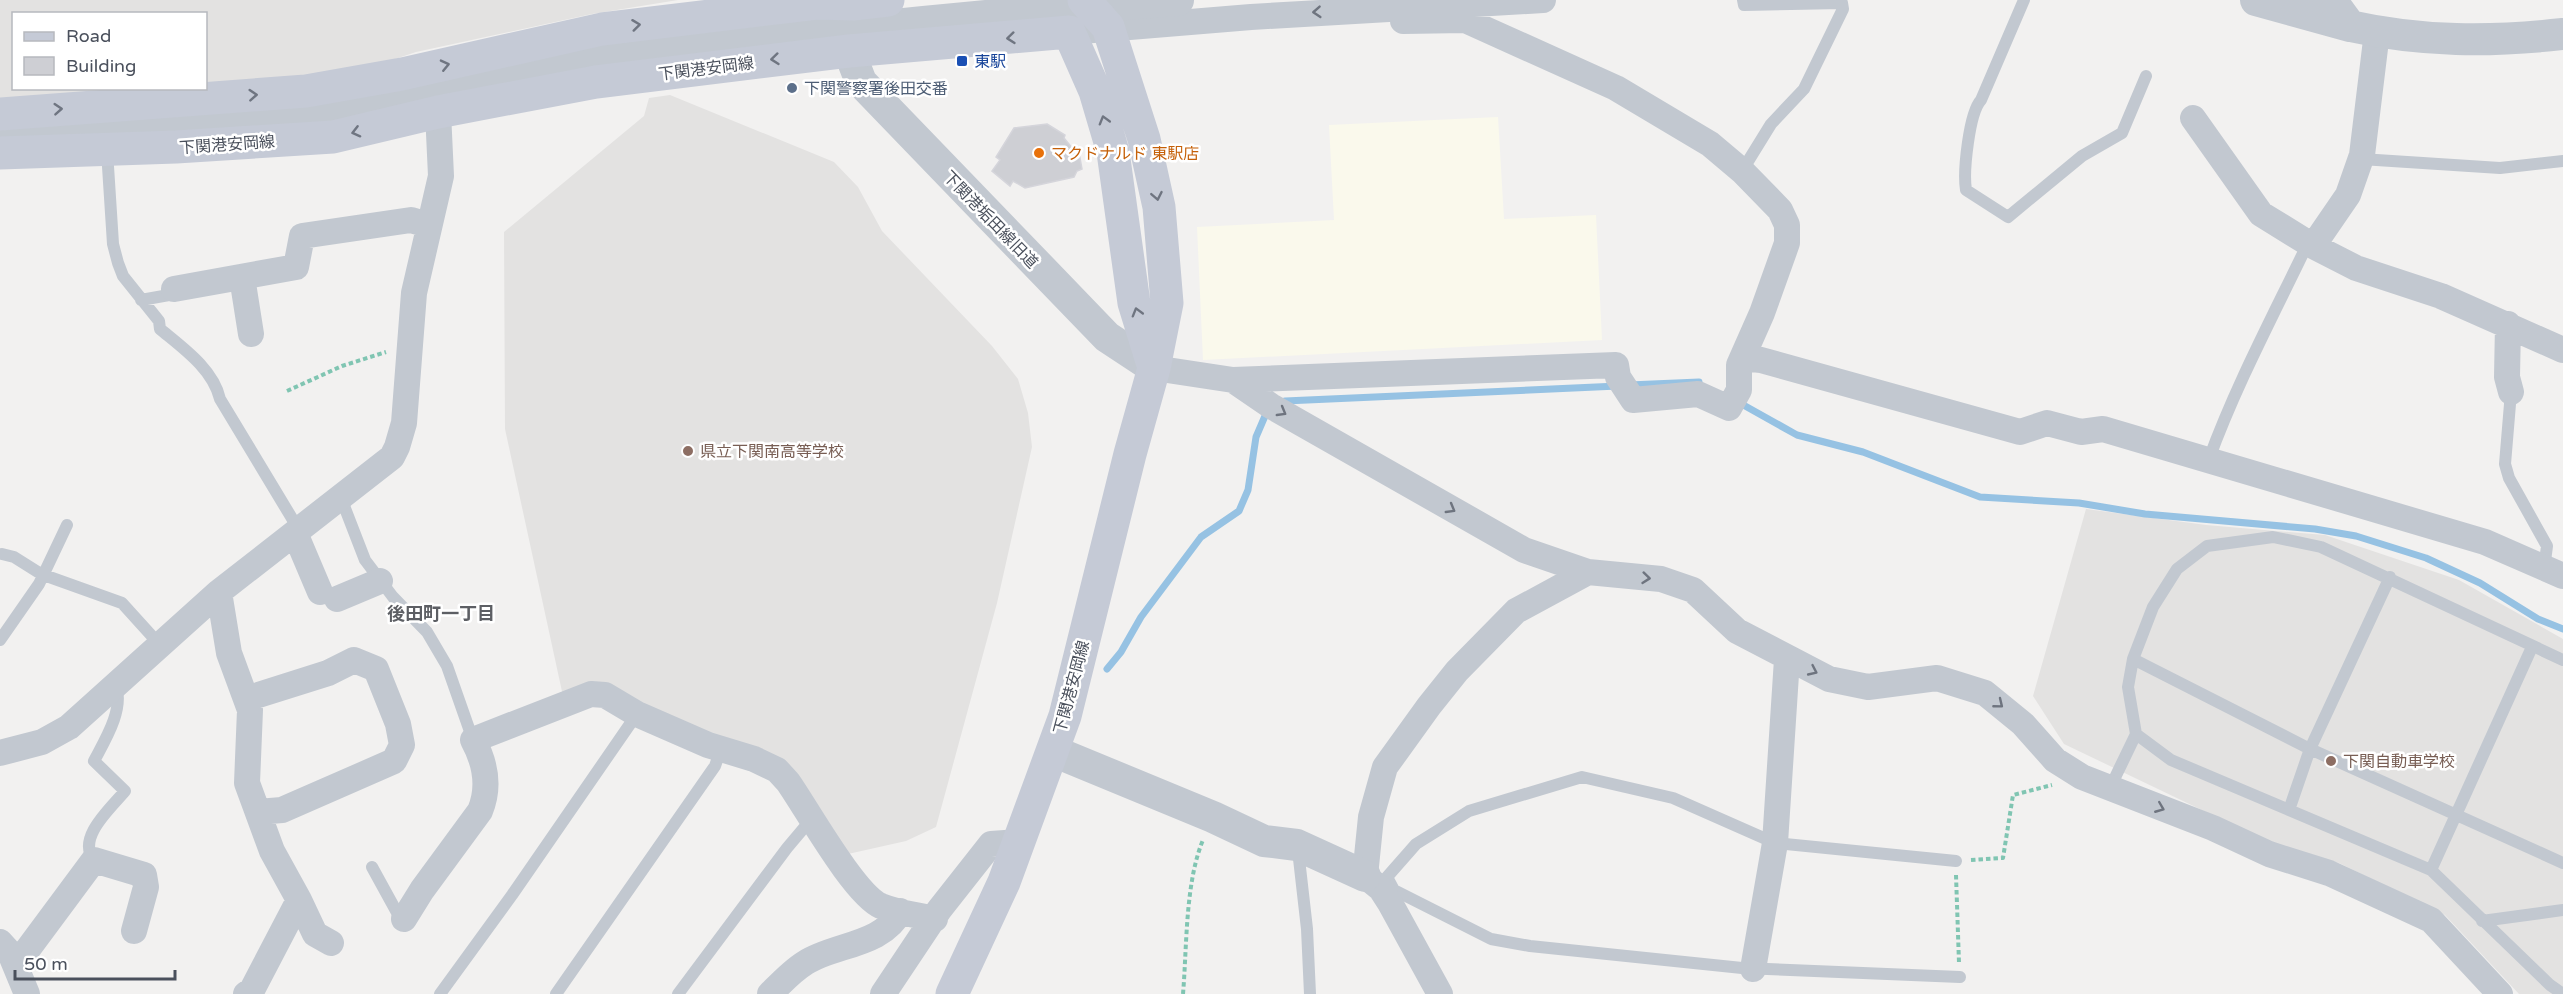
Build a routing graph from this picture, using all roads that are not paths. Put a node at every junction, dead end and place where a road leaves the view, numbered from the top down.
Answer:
1 (888, 0) edge
2 (1068, 0) edge
3 (1084, 0) edge
4 (1178, 0) edge
5 (1543, 0) edge
6 (1743, 0) edge
7 (2024, 0) edge
8 (2256, 0) edge
9 (2331, 0) edge
10 (1403, 6) junction
11 (1108, 27) junction
12 (2364, 29) junction
13 (1069, 32) junction
14 (2563, 34) edge
15 (849, 51) junction
16 (2146, 76) dead end
17 (438, 112) junction
18 (0, 114) edge
19 (2193, 118) dead end
20 (0, 134) edge
21 (106, 150) junction
22 (0, 153) edge
23 (2361, 159) junction
24 (2563, 161) edge
25 (1742, 171) junction
26 (428, 225) junction
27 (2311, 245) junction
28 (243, 277) junction
29 (174, 289) joint
30 (141, 300) junction
31 (2508, 324) junction
32 (251, 334) dead end
33 (2562, 349) edge
34 (1743, 358) junction
35 (1154, 368) junction
36 (1233, 380) junction
37 (2511, 392) joint
38 (2081, 432) junction
39 (2209, 459) junction
40 (2314, 491) junction
41 (341, 498) junction
42 (67, 525) dead end
43 (297, 532) junction
44 (3, 554) dead end
45 (1588, 572) junction
46 (2554, 572) edge
47 (41, 574) junction
48 (2390, 578) junction
49 (380, 582) junction
50 (219, 592) junction
51 (0, 640) edge
52 (160, 645) junction
53 (2532, 646) junction
54 (1787, 659) junction
55 (2133, 659) junction
56 (2563, 660) edge
57 (116, 686) junction
58 (246, 699) junction
59 (637, 714) junction
60 (2136, 734) junction
61 (473, 740) junction
62 (721, 749) junction
63 (2310, 749) junction
64 (1053, 751) junction
65 (0, 753) edge
66 (2110, 788) junction
67 (2289, 810) junction
68 (258, 812) junction
69 (2457, 814) junction
70 (815, 821) junction
71 (1019, 842) junction
72 (1776, 843) junction
73 (1297, 845) junction
74 (94, 860) junction
75 (1956, 861) road end
76 (2563, 863) edge
77 (372, 867) dead end
78 (2431, 870) junction
79 (1365, 876) junction
80 (299, 900) junction
81 (2563, 910) edge
82 (900, 911) junction
83 (404, 919) joint
84 (935, 919) junction
85 (2482, 921) junction
86 (134, 931) dead end
87 (331, 943) dead end
88 (7, 952) edge
89 (1753, 969) junction
90 (1960, 977) road end
91 (2493, 992) edge
92 (27, 994) edge
93 (246, 994) edge
94 (440, 994) edge
95 (556, 994) edge
96 (678, 994) edge
97 (770, 994) edge
98 (883, 994) edge
99 (952, 994) edge
100 (1310, 994) edge
101 (1440, 994) edge
102 (2563, 994) edge

18 -> 1 main road
2 - 13 street
3 - 11 main road, 下関港安岡線
4 - 20 street
5 - 10 street
6 - 25 lane
7 - 16 lane
8 - 12 street
9 - 12 street
10 -> 11 street
10 - 25 street
11 - 13 street
11 -> 35 main road, 下関港安岡線
12 - 14 street
12 - 23 street
13 -> 15 main road, 下関港安岡線
35 -> 13 main road
15 -> 17 main road, 下関港安岡線
15 - 35 street, 下関港垢田線旧道
17 -> 21 main road, 下関港安岡線
17 - 26 street
19 - 27 street
21 - 22 main road, 下関港安岡線
21 - 30 lane
23 - 24 lane
23 - 27 street
25 - 34 street
26 - 28 street
26 - 41 street
27 - 31 street
27 - 39 lane
28 - 29 street
28 - 32 street
29 - 30 lane
30 - 43 lane
31 - 33 street
31 - 37 street
34 - 36 street
34 - 38 street
35 - 36 street
35 - 64 main road, 下関港安岡線
36 -> 45 street
37 - 46 lane
38 - 39 street
38 - 40 street
39 - 40 street
40 - 46 street
41 - 43 street
41 - 49 lane
42 - 47 lane
43 - 49 street
43 - 50 street
44 - 47 lane
45 -> 54 street
45 - 79 street
47 - 51 lane
47 - 52 lane
48 - 53 lane
48 - 55 lane
48 - 63 lane
49 - 61 lane
50 - 52 street
50 - 58 street
52 - 57 street
53 - 56 lane
53 - 69 lane
54 -> 66 street
54 - 72 street
55 - 60 lane
55 - 63 lane
57 - 65 street
57 - 74 lane
58 - 68 street
58 - 68 street
59 - 61 street
59 - 62 street
59 - 94 lane
60 - 66 lane
60 - 67 lane
61 - 83 street
62 - 70 street
62 - 95 lane
63 - 67 lane
63 - 69 lane
64 - 71 main road, 下関港安岡線
64 - 73 street
66 -> 91 street
67 - 78 lane
68 - 80 street
69 - 76 lane
69 - 78 lane
70 - 82 street
70 - 96 lane
71 - 84 street
71 - 99 main road, 下関港安岡線
72 - 75 lane
72 - 89 street
72 - 89 lane
73 - 79 street
73 - 100 lane
74 - 86 street
74 - 88 street
77 - 83 lane
78 - 85 lane
79 - 101 street
80 - 87 street
80 - 93 street
81 - 85 lane
82 - 84 street
82 - 97 street
84 - 98 street
85 - 102 lane
88 - 92 street
89 - 90 lane

